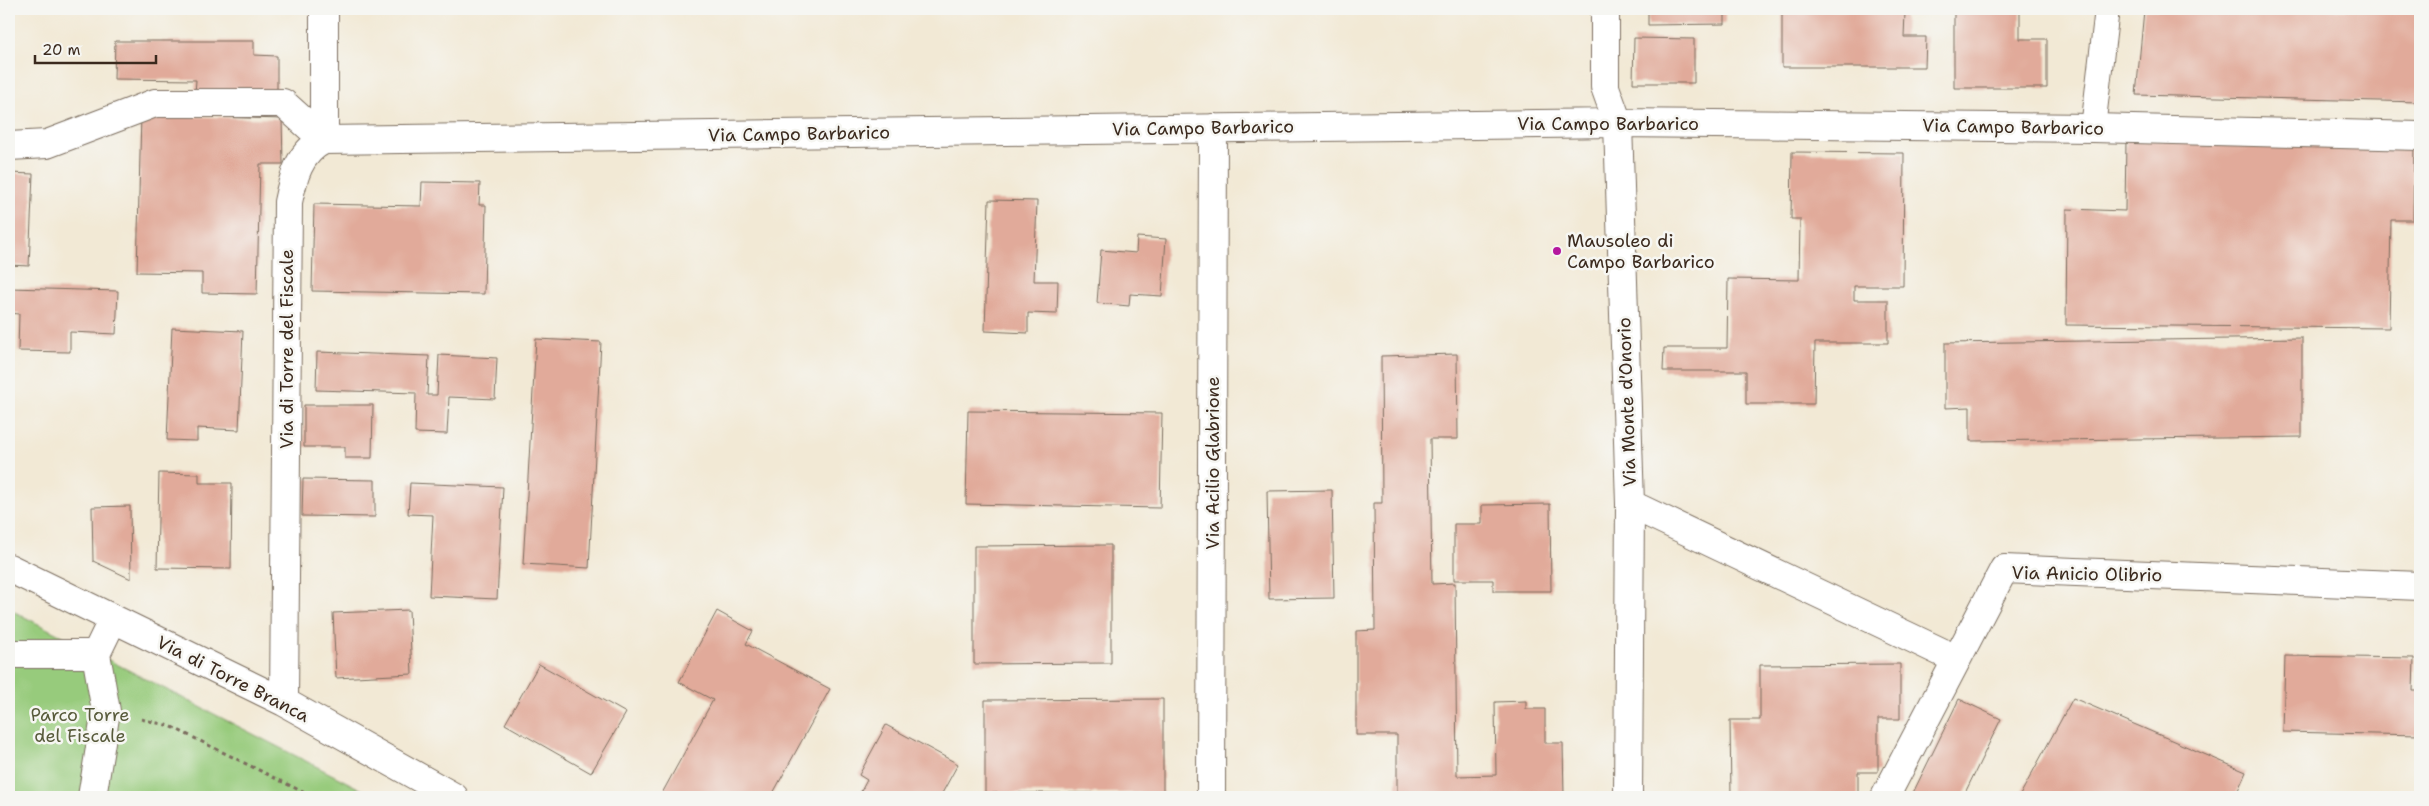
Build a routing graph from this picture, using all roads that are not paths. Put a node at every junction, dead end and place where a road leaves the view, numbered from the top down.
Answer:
1 (324, 9) edge
2 (1605, 9) edge
3 (2107, 9) edge
4 (1618, 123) junction
5 (1213, 128) junction
6 (2093, 128) junction
7 (2420, 136) edge
8 (324, 140) junction
9 (9, 146) edge
10 (1630, 504) junction
11 (9, 568) edge
12 (2420, 586) edge
13 (113, 619) junction
14 (9, 654) edge
15 (96, 654) junction
16 (1956, 659) junction
17 (284, 702) junction
18 (92, 797) edge
19 (454, 797) edge
20 (1211, 797) edge
21 (1628, 797) edge
22 (1885, 797) edge

1 - 8 street
2 - 4 street, Via Monte d'Onorio
3 - 6 lane
4 - 5 street, Via Campo Barbarico
4 - 6 street, Via Campo Barbarico
4 - 10 street, Via Monte d'Onorio
5 - 8 street, Via Campo Barbarico
5 - 20 street, Via Acilio Glabrione
6 - 7 street, Via Campo Barbarico
8 - 9 street
8 - 17 street, Via di Torre del Fiscale
10 - 16 street
10 - 21 street, Via Monte d'Onorio
11 - 13 street, Via di Torre Branca
12 - 16 street, Via Anicio Olibrio
13 - 15 street
13 - 17 street, Via di Torre Branca
14 - 15 street
15 - 18 street
16 - 22 street
17 - 19 street, Via di Torre Branca

